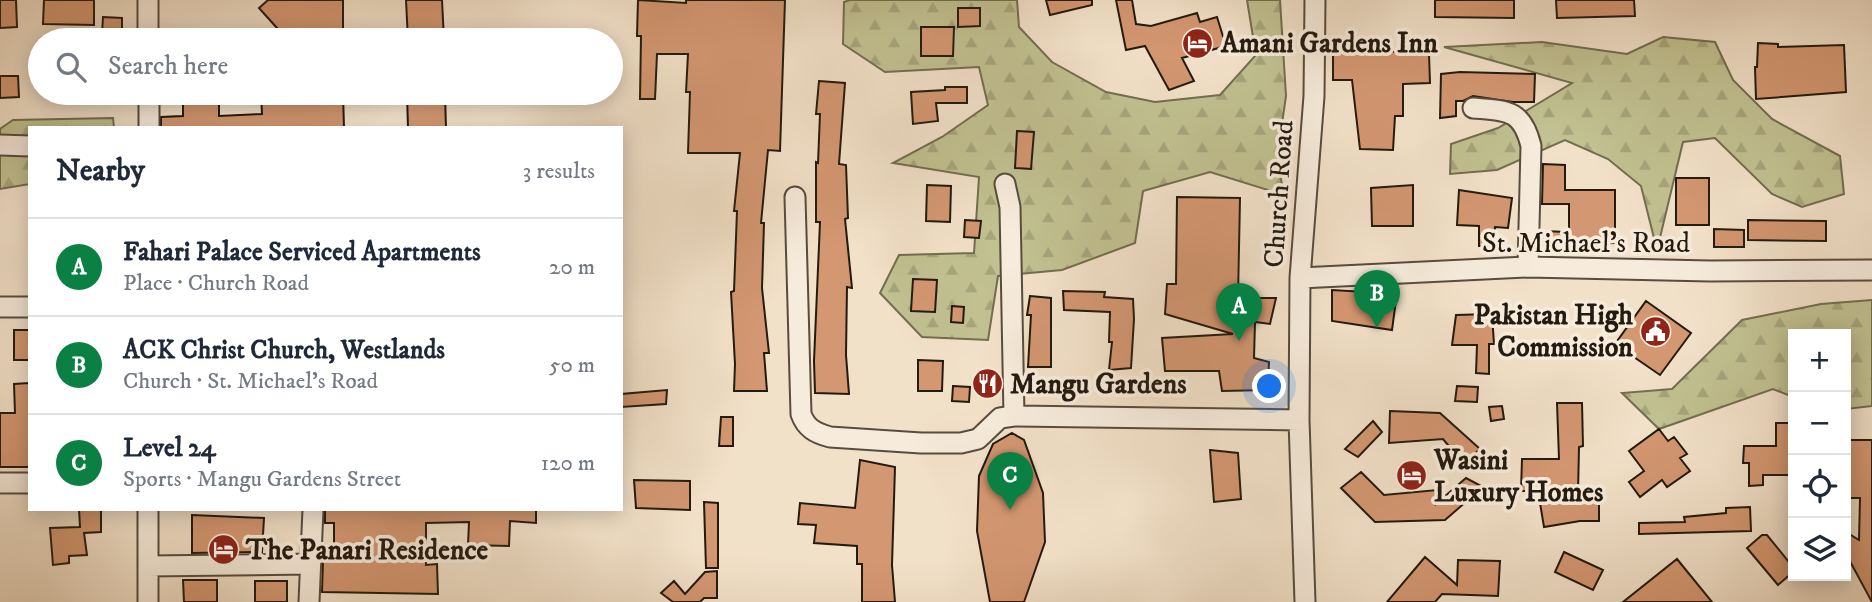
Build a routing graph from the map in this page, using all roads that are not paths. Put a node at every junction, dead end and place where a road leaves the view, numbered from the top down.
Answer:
1 (148, 0) edge
2 (1315, 0) edge
3 (148, 28) edge
4 (149, 105) edge
5 (1473, 108) dead end
6 (149, 126) edge
7 (0, 145) edge
8 (28, 146) edge
9 (1005, 184) dead end
10 (795, 197) dead end
11 (1528, 267) junction
12 (1872, 270) edge
13 (1300, 278) junction
14 (0, 307) edge
15 (28, 307) edge
16 (1014, 416) junction
17 (1299, 420) junction
18 (0, 483) edge
19 (28, 483) edge
20 (148, 511) edge
21 (313, 511) edge
22 (310, 564) junction
23 (148, 566) junction
24 (148, 602) edge
25 (309, 602) edge
26 (1305, 602) edge

1 - 3 street
2 - 13 street, Church Road
4 - 6 street
5 - 11 street
7 - 8 street
9 - 16 street
10 - 16 street
11 - 12 street, St. Michael's Road
11 - 13 street, St. Michael's Road
13 - 17 street, Church Road
14 - 15 street
16 - 17 street
17 - 26 street, Church Road
18 - 19 street
20 - 23 street
21 - 22 street
22 - 23 street
22 - 25 street
23 - 24 street

